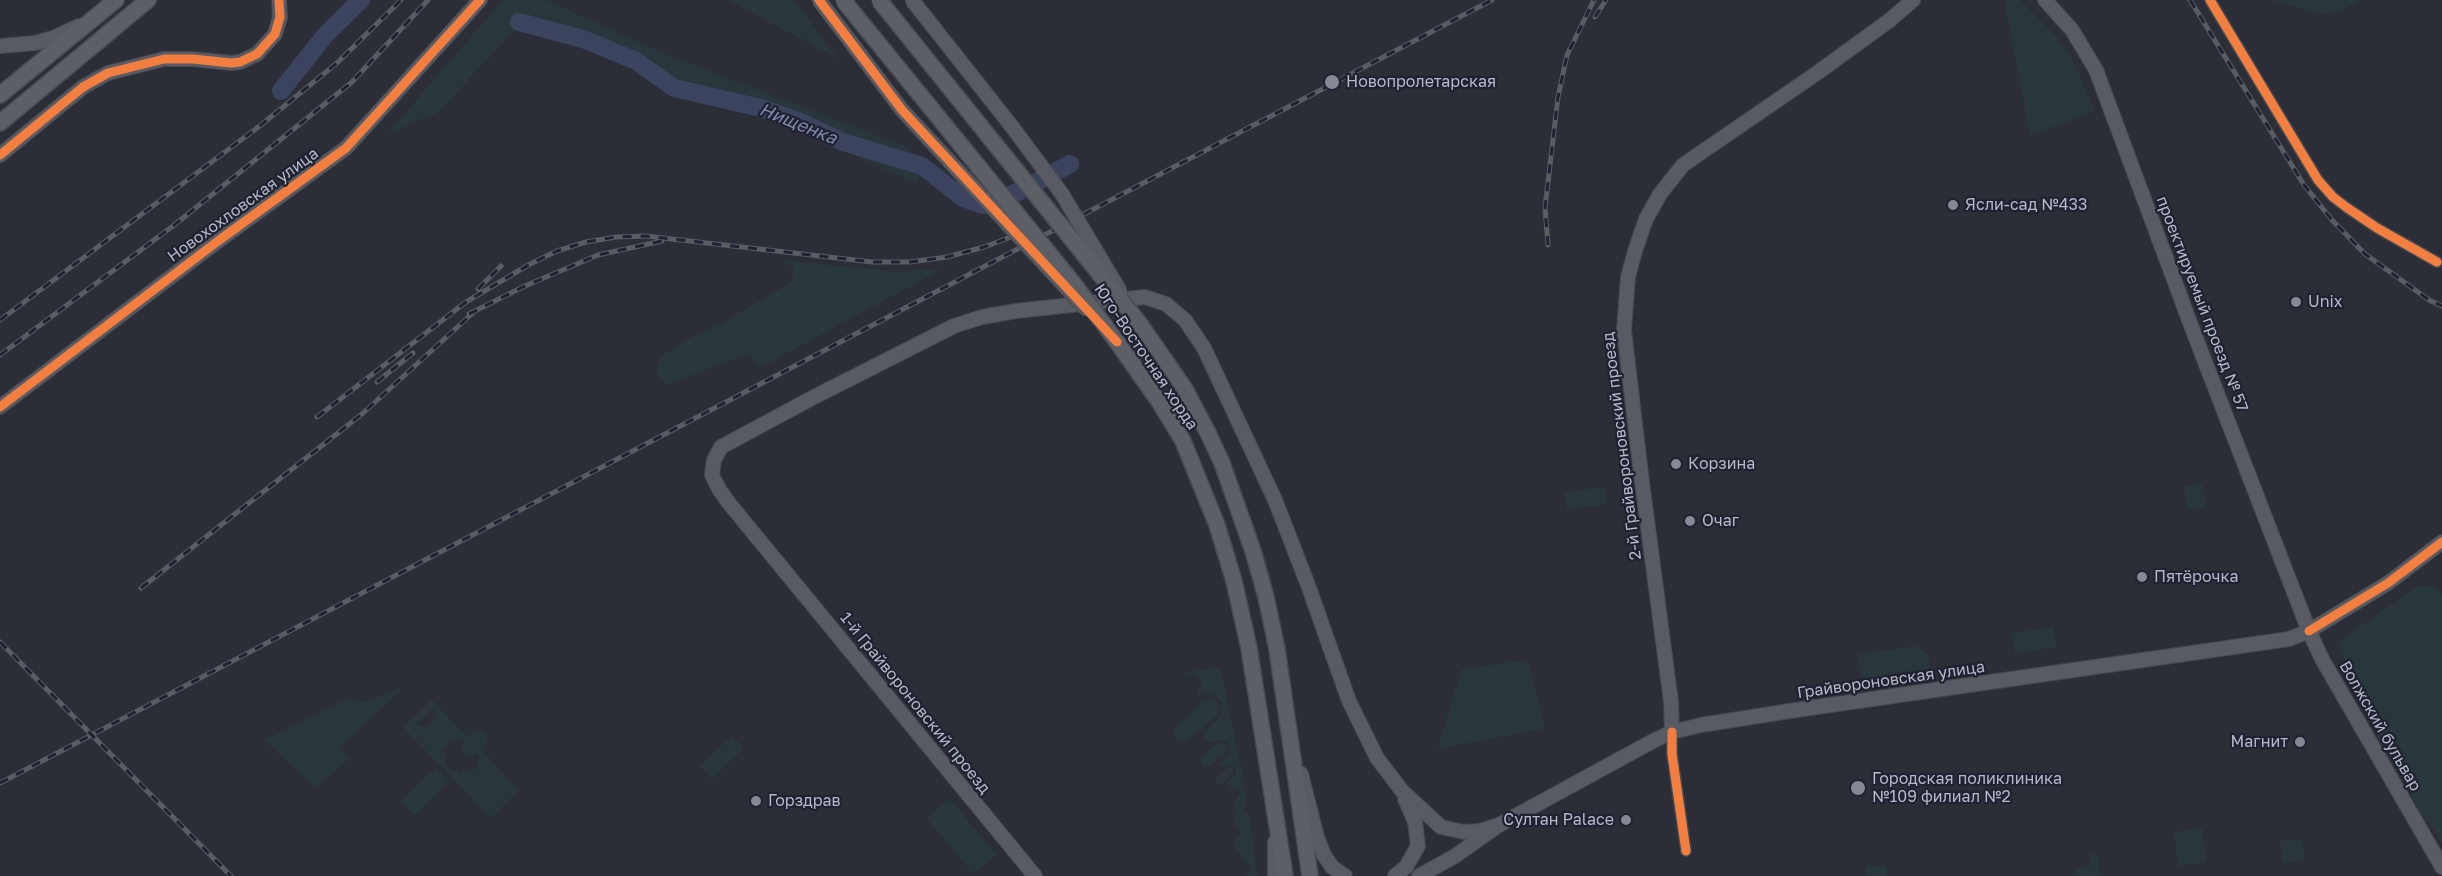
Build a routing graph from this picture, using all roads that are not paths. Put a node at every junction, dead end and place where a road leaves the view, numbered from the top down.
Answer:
1 (148, 0) edge
2 (279, 0) edge
3 (480, 0) edge
4 (819, 0) edge
5 (843, 0) edge
6 (879, 0) edge
7 (912, 0) edge
8 (1913, 0) edge
9 (1920, 0) edge
10 (2044, 0) edge
11 (2211, 0) edge
12 (114, 1) edge
13 (1900, 12) junction
14 (94, 18) junction
15 (0, 46) edge
16 (0, 95) edge
17 (0, 123) edge
18 (0, 155) edge
19 (2437, 262) dead end
20 (1140, 324) junction
21 (1117, 342) junction
22 (0, 407) edge
23 (2442, 542) edge
24 (2309, 631) junction
25 (1289, 727) junction
26 (1672, 732) junction
27 (1402, 791) junction
28 (1274, 801) junction
29 (1499, 825) junction
30 (1686, 851) dead end
31 (2442, 867) edge
32 (1035, 876) edge
33 (1275, 876) edge
34 (1285, 876) edge
35 (1310, 876) edge
36 (1345, 876) edge
37 (1395, 876) edge
38 (1419, 876) edge

1 - 17 main road
2 - 18 main road
3 - 22 main road, Новохохловская улица
4 - 21 main road, bridge
5 - 21 main road, Юго-Восточная хорда, bridge
6 - 20 main road, Юго-Восточная хорда, bridge
7 - 20 main road, bridge
8 - 13 main road, 2-й Грайвороновский проезд
9 - 13 main road
10 - 24 main road, проектируемый проезд № 57
11 - 19 street
12 - 14 main road
13 - 26 main road, 2-й Грайвороновский проезд
14 - 15 main road
14 - 16 main road
20 - 25 main road, Юго-Восточная хорда
21 - 28 main road, Юго-Восточная хорда
23 - 24 main road, Грайвороновская улица
24 - 26 main road, Грайвороновская улица
24 - 31 main road, Волжский бульвар
25 - 35 main road, Юго-Восточная хорда
25 - 36 main road
26 - 29 main road, Грайвороновская улица
26 - 30 street
27 - 29 main road
27 - 32 main road, 1-й Грайвороновский проезд
27 - 37 main road
28 - 33 main road
28 - 34 main road, Юго-Восточная хорда
29 - 38 main road

